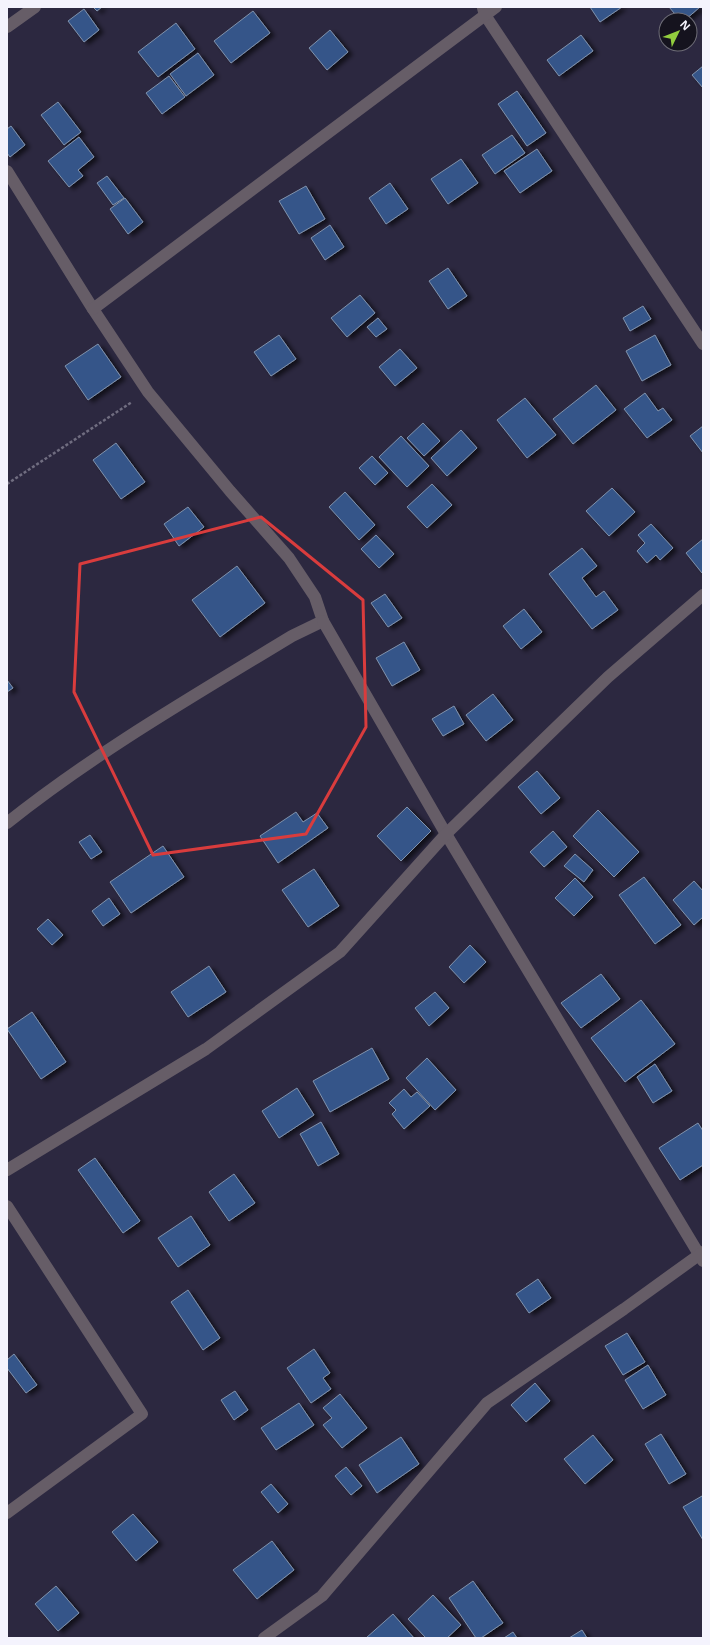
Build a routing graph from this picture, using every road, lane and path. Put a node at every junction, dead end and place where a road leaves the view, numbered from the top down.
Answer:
1 (35, 7) edge
2 (496, 7) edge
3 (484, 11) edge
4 (7, 27) edge
5 (7, 171) edge
6 (93, 309) junction
7 (703, 344) edge
8 (148, 392) junction
9 (7, 484) edge
10 (703, 595) edge
11 (323, 621) junction
12 (7, 823) edge
13 (446, 834) junction
14 (7, 1170) edge
15 (7, 1206) edge
16 (702, 1256) edge
17 (7, 1513) edge
18 (264, 1638) edge

1 - 4 street
2 - 3 street
3 - 6 street
3 - 7 street
5 - 6 street
6 - 8 street
8 - 9 path
8 - 11 street
10 - 13 street
11 - 12 street
11 - 13 street
13 - 14 street
13 - 16 street
15 - 17 street
16 - 18 street

